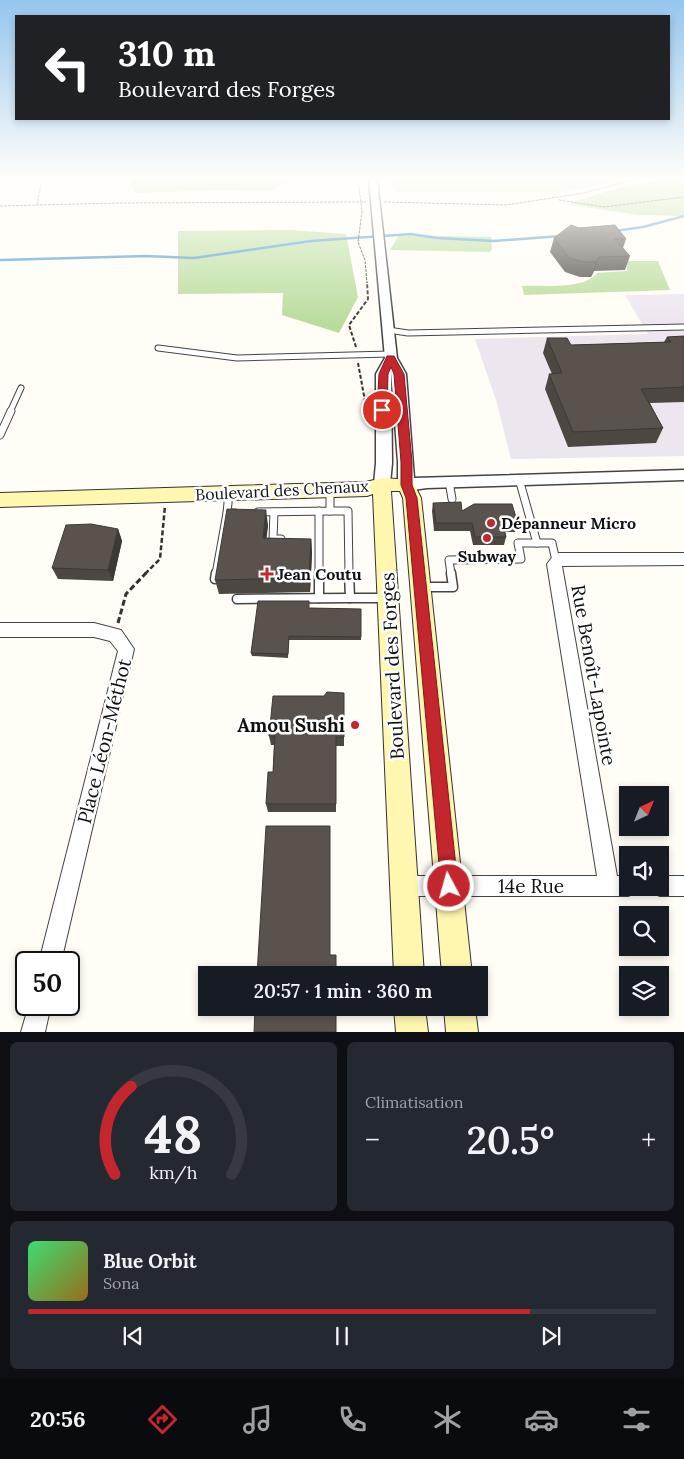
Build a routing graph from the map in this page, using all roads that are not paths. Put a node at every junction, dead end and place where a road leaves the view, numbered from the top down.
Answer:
1 (378, 227) edge
2 (684, 327) edge
3 (388, 330) junction
4 (158, 348) dead end
5 (390, 356) junction
6 (21, 388) dead end
7 (0, 435) edge
8 (684, 474) edge
9 (519, 479) junction
10 (449, 481) junction
11 (382, 484) junction
12 (406, 485) junction
13 (330, 490) junction
14 (229, 493) junction
15 (452, 499) dead end
16 (0, 500) edge
17 (319, 511) junction
18 (330, 511) junction
19 (274, 512) junction
20 (227, 513) junction
21 (292, 540) edge
22 (310, 540) edge
23 (319, 540) junction
24 (538, 543) junction
25 (684, 559) edge
26 (556, 561) junction
27 (215, 579) edge
28 (420, 587) junction
29 (237, 598) dead end
30 (319, 598) junction
31 (350, 598) junction
32 (389, 598) junction
33 (0, 630) edge
34 (404, 886) junction
35 (449, 886) junction
36 (618, 886) edge
37 (669, 886) edge
38 (684, 886) edge
39 (53, 951) edge
40 (408, 966) edge
41 (456, 966) edge
42 (37, 1016) edge
43 (411, 1016) edge
44 (461, 1016) edge
45 (33, 1032) edge
46 (412, 1032) edge
47 (462, 1032) edge

1 - 3 street, Boulevard des Forges
2 - 3 lane
3 - 5 street, Boulevard des Forges
4 - 5 lane
5 - 11 street, Boulevard des Forges
5 - 12 street, Boulevard des Forges
6 - 7 lane
8 - 9 street, Boulevard des Chenaux
9 - 10 street, Boulevard des Chenaux
9 - 24 lane
10 - 12 street, Boulevard des Chenaux
10 - 15 lane
11 - 12 main road, Boulevard des Chenaux
11 - 13 main road, Boulevard des Chenaux
11 - 32 main road, Boulevard des Forges
12 - 28 main road, Boulevard des Forges
13 - 14 main road, Boulevard des Chenaux
13 - 18 lane
14 - 16 main road, Boulevard des Chenaux
14 - 20 lane
17 - 18 lane
17 - 19 lane
17 - 23 lane
18 - 31 lane
19 - 20 lane
19 - 21 lane
20 - 27 lane
22 - 23 lane
23 - 30 lane
24 - 26 lane
24 - 28 lane
25 - 26 street
26 - 36 street, Rue Benoît-Lapointe
28 - 35 main road, Boulevard des Forges
29 - 30 lane
30 - 31 lane
31 - 32 lane
32 - 34 main road, Boulevard des Forges
33 - 39 street, Place Léon-Méthot
34 - 35 street, 14e Rue
34 - 40 main road, Boulevard des Forges
35 - 36 street, 14e Rue
35 - 41 main road, Boulevard des Forges
37 - 38 street
42 - 45 street
43 - 46 main road
44 - 47 main road

